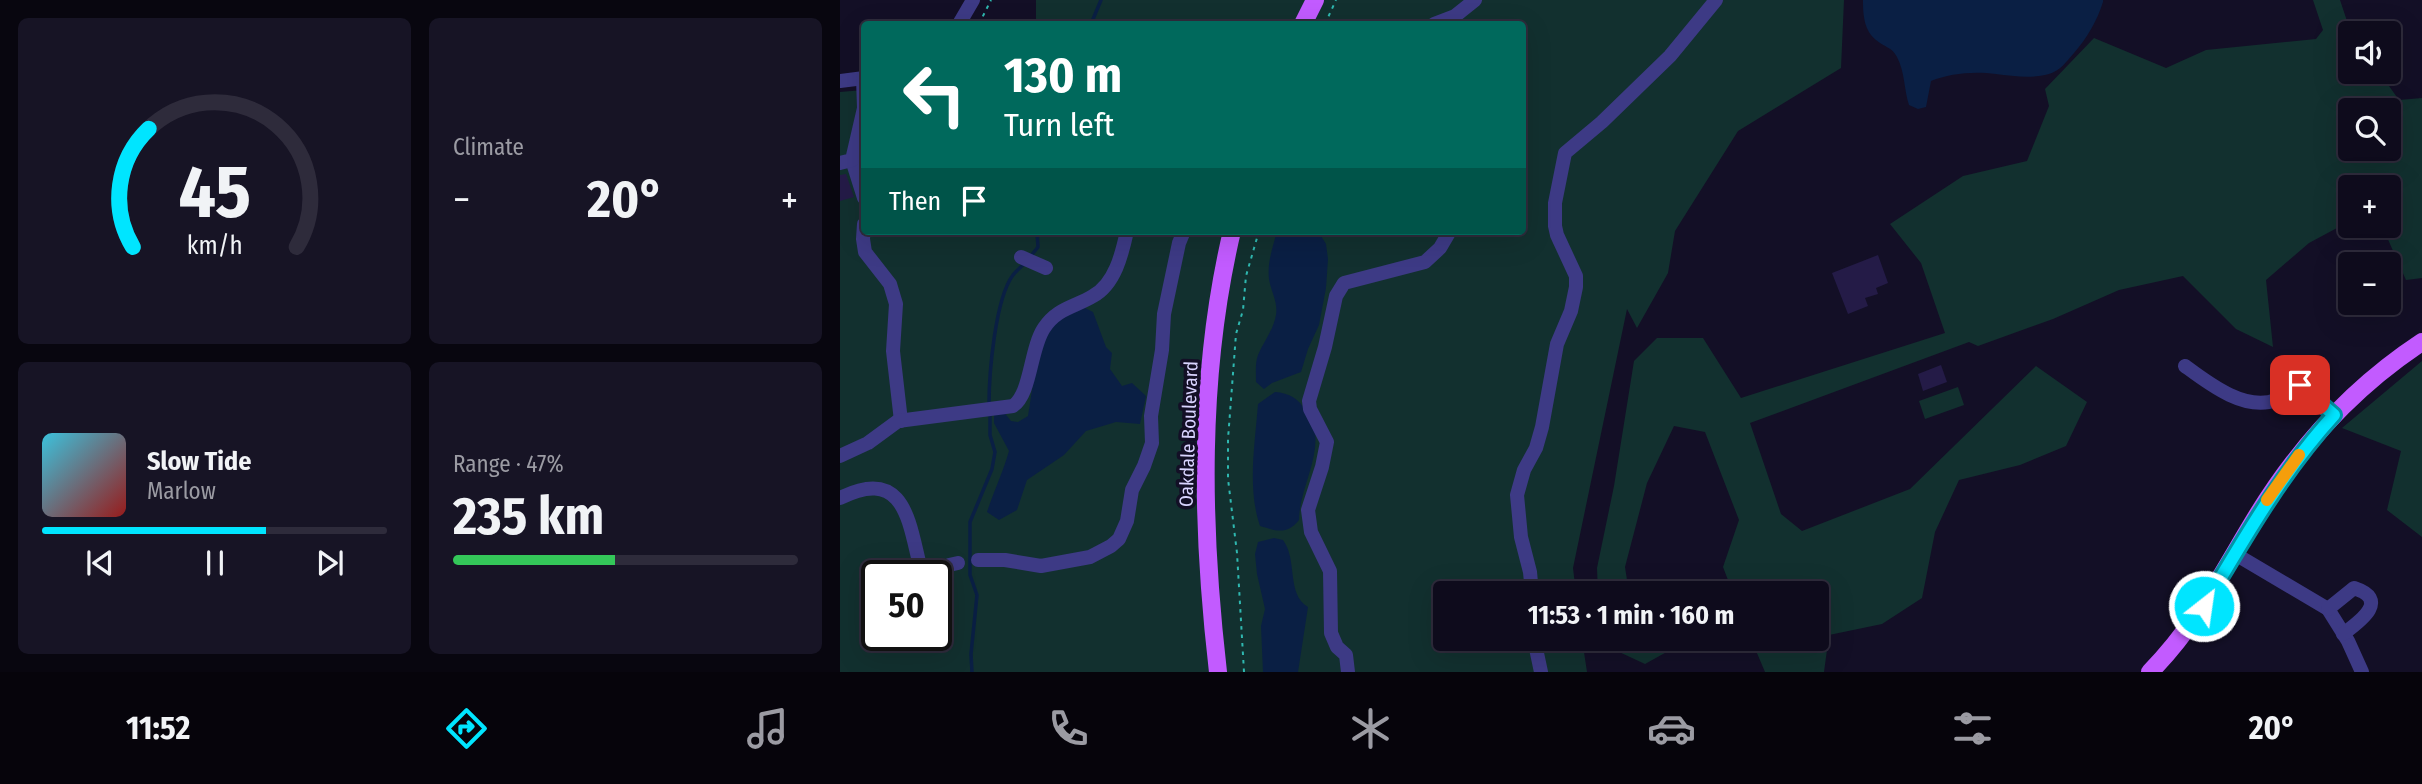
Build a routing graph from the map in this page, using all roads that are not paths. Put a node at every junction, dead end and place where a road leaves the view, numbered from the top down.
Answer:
1 (973, 0) edge
2 (1315, 0) edge
3 (1475, 0) edge
4 (1716, 0) edge
5 (961, 21) edge
6 (1304, 21) edge
7 (1442, 21) edge
8 (861, 78) edge
9 (840, 81) edge
10 (861, 117) edge
11 (846, 161) edge
12 (861, 192) edge
13 (863, 235) edge
14 (1126, 235) edge
15 (1182, 235) edge
16 (1232, 235) edge
17 (1448, 235) edge
18 (1021, 257) dead end
19 (1046, 268) dead end
20 (2422, 342) edge
21 (2185, 366) dead end
22 (2334, 415) junction
23 (901, 421) junction
24 (840, 456) edge
25 (840, 498) edge
26 (2235, 554) junction
27 (919, 560) edge
28 (978, 560) dead end
29 (958, 563) dead end
30 (952, 564) edge
31 (1532, 581) edge
32 (2328, 609) junction
33 (2343, 634) junction
34 (1214, 639) junction
35 (1537, 651) edge
36 (1212, 672) edge
37 (1218, 672) edge
38 (1348, 672) edge
39 (1541, 672) edge
40 (2150, 672) edge
41 (2362, 672) edge

1 - 5 street
2 - 6 main road
3 - 7 street
4 - 31 street
8 - 9 street
10 - 11 street
11 - 12 street
13 - 23 street
14 - 23 street
15 - 28 street
16 - 34 main road, Oakdale Boulevard
17 - 38 street
18 - 19 street
20 - 22 main road
21 - 22 street
22 - 26 main road
23 - 24 street
25 - 27 street
26 - 32 street
26 - 40 main road
29 - 30 street
32 - 33 street
32 - 33 street
33 - 41 street
34 - 36 main road, Oakdale Boulevard
34 - 37 main road, Oakdale Boulevard
35 - 39 street

